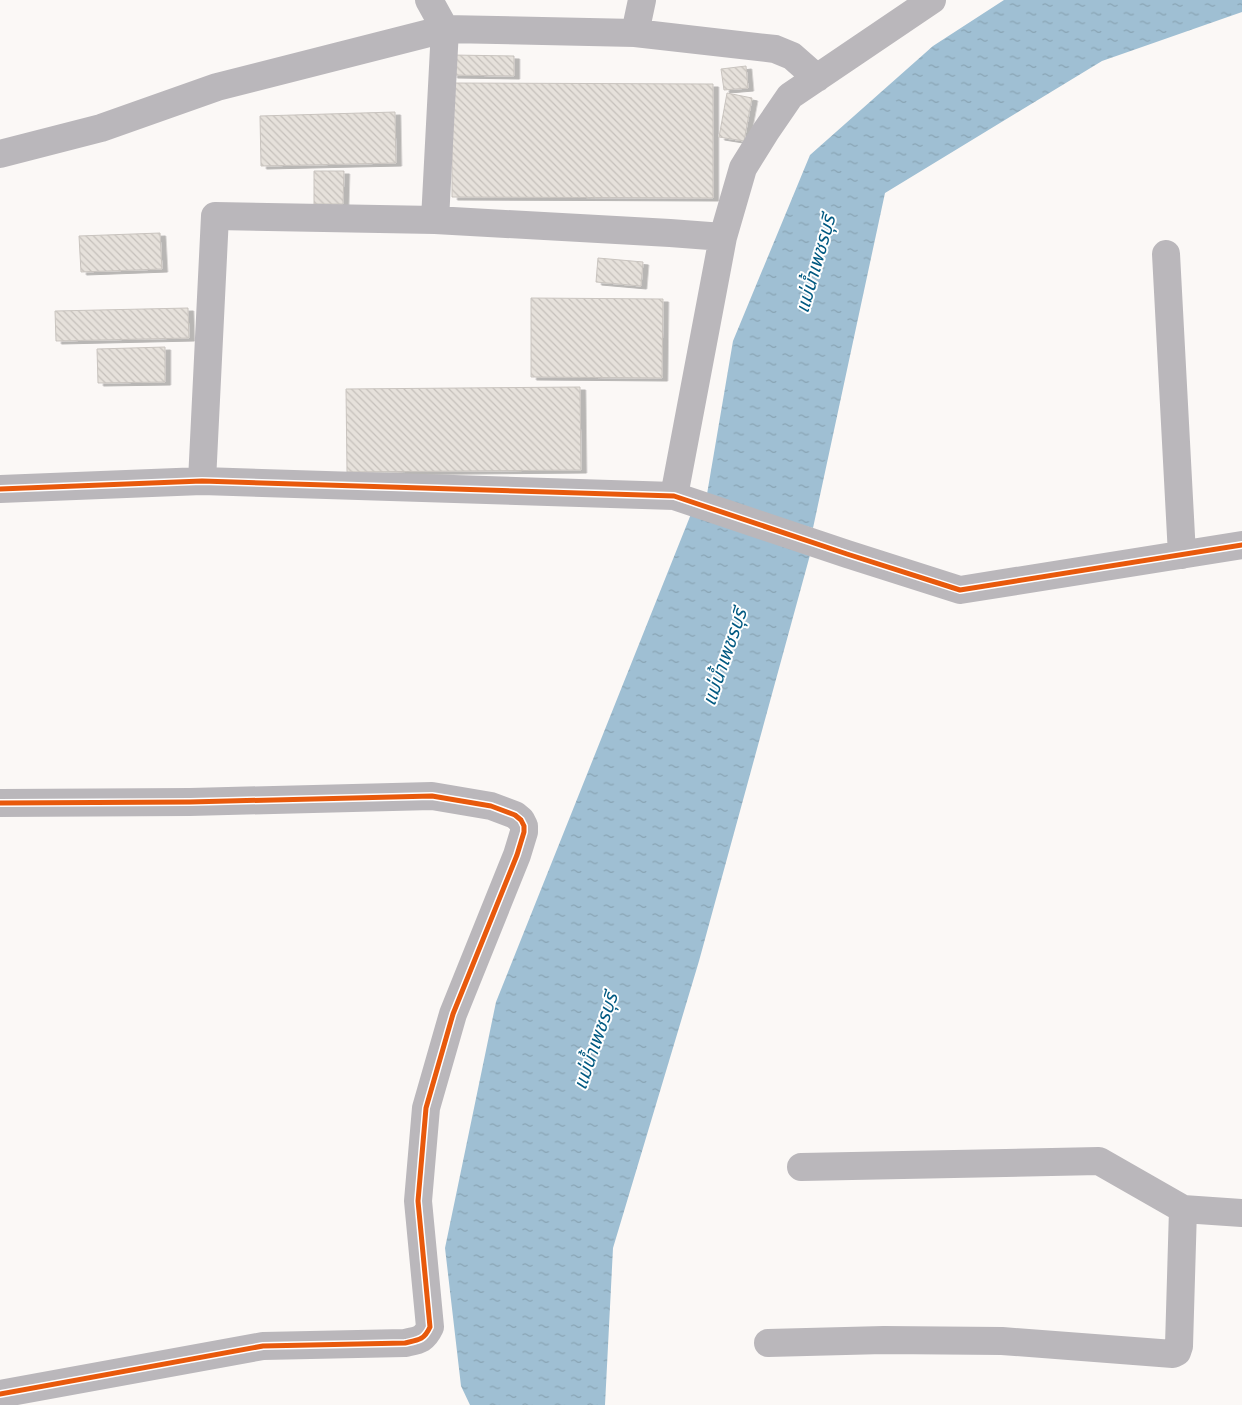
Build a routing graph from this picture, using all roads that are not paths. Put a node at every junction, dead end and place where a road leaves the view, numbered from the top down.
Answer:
1 (429, 0) edge
2 (642, 0) edge
3 (932, 0) edge
4 (445, 29) junction
5 (634, 33) junction
6 (817, 78) junction
7 (0, 154) edge
8 (436, 220) junction
9 (723, 237) junction
10 (1166, 254) dead end
11 (202, 481) junction
12 (0, 488) edge
13 (686, 500) junction
14 (1242, 545) edge
15 (1182, 555) junction
16 (0, 803) edge
17 (801, 1167) dead end
18 (1183, 1210) junction
19 (1242, 1213) edge
20 (768, 1343) dead end
21 (0, 1394) edge

1 - 4 street
2 - 5 street
3 - 6 street
4 - 5 street
4 - 7 street
4 - 8 street
5 - 6 street
6 - 9 street
8 - 9 street
8 - 11 street
9 - 13 street
10 - 15 street
11 - 12 street
11 - 13 street
13 - 15 street
14 - 15 street
16 - 21 street
17 - 18 street
18 - 19 street
18 - 20 street

